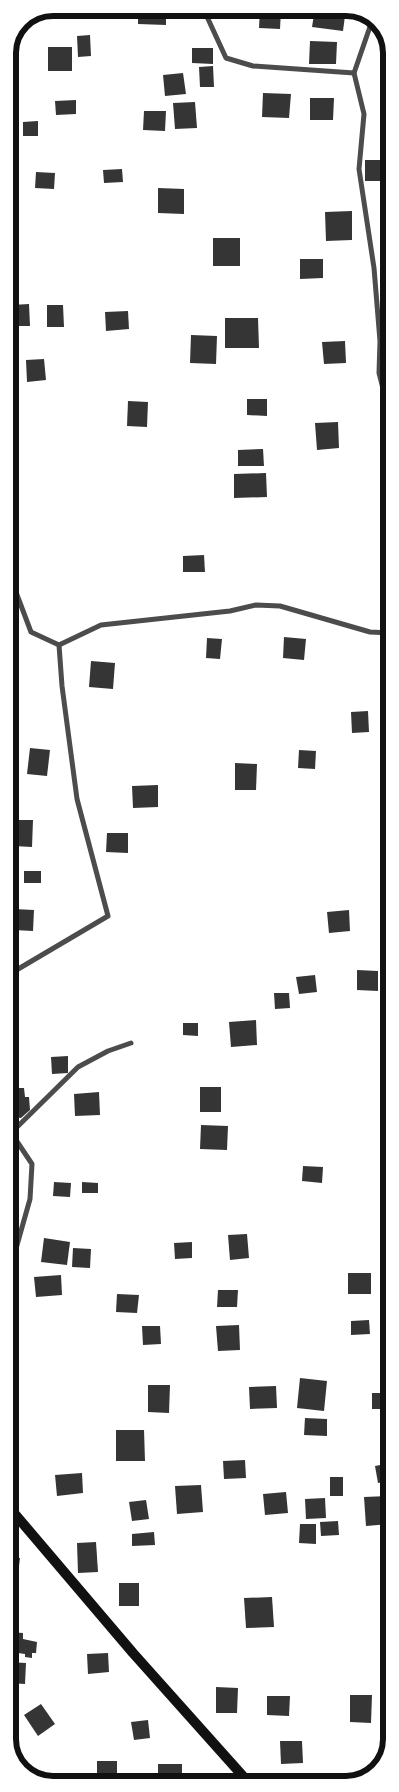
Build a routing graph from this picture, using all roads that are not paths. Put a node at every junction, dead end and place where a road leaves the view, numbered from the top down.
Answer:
1 (207, 16) edge
2 (370, 25) edge
3 (354, 73) junction
4 (383, 389) edge
5 (16, 592) edge
6 (383, 633) edge
7 (59, 645) junction
8 (16, 970) edge
9 (131, 1043) dead end
10 (16, 1125) edge
11 (16, 1140) edge
12 (16, 1248) edge
13 (16, 1515) edge
14 (243, 1776) edge

1 - 3 street
2 - 3 street
3 - 4 street
5 - 7 street
6 - 7 street
7 - 8 street
9 - 10 street
11 - 12 street
13 - 14 main road

